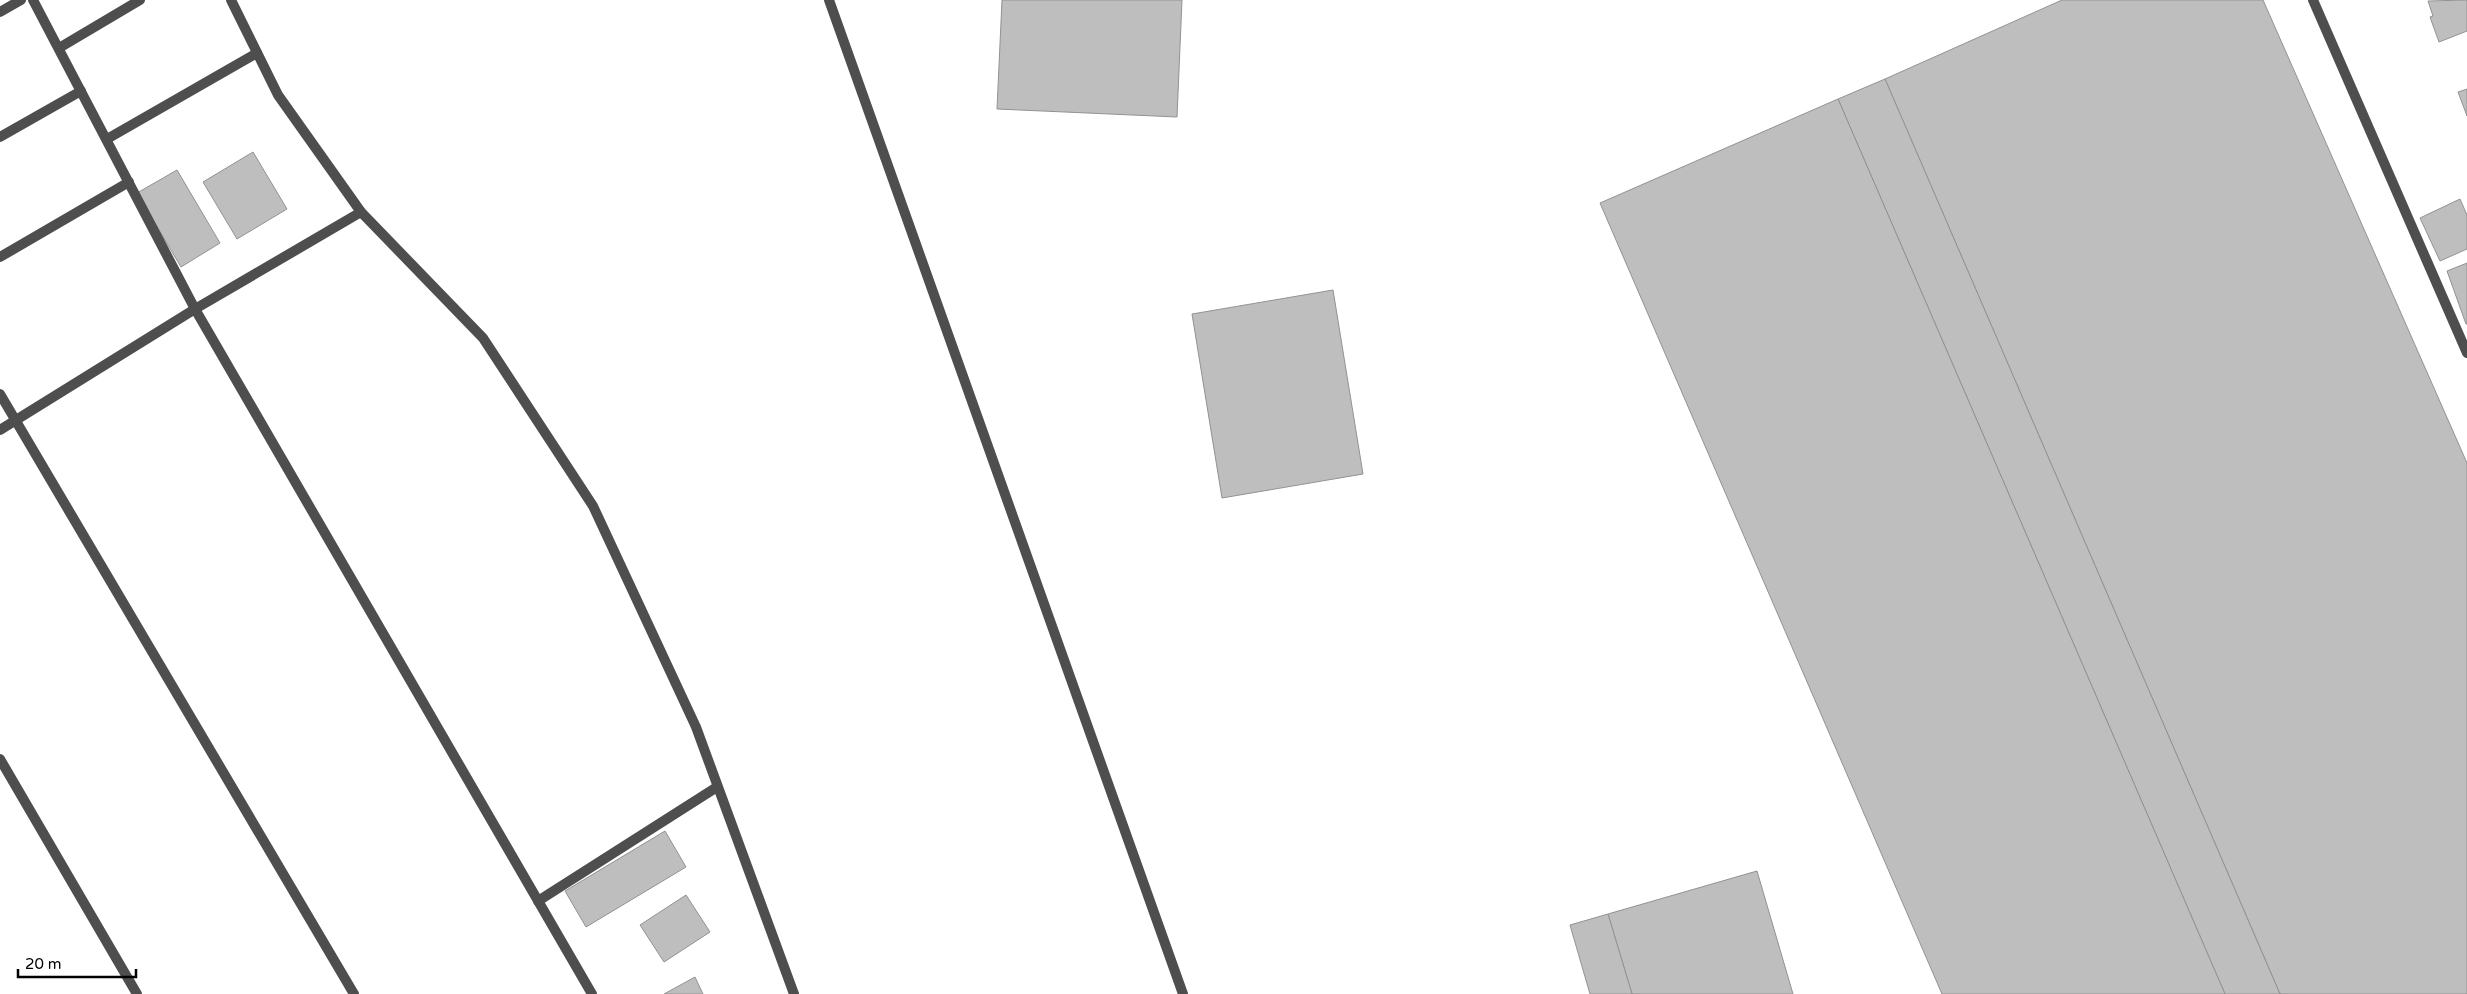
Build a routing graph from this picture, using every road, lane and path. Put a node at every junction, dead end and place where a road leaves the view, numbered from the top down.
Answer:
1 (21, 0) edge
2 (34, 0) edge
3 (140, 0) edge
4 (231, 0) edge
5 (829, 0) edge
6 (2313, 0) edge
7 (0, 12) edge
8 (59, 48) junction
9 (257, 53) junction
10 (81, 92) junction
11 (0, 137) edge
12 (107, 139) junction
13 (129, 182) junction
14 (361, 212) junction
15 (0, 256) edge
16 (195, 308) junction
17 (2467, 352) edge
18 (0, 394) edge
19 (15, 422) junction
20 (0, 430) edge
21 (0, 759) edge
22 (717, 787) junction
23 (538, 901) junction
24 (352, 993) edge
25 (138, 994) edge
26 (592, 994) edge
27 (794, 994) edge
28 (1183, 994) edge

1 - 7 street
2 - 8 street
3 - 8 street
4 - 9 street
5 - 28 street
6 - 17 street
8 - 10 street
9 - 12 street
9 - 14 street
10 - 11 street
10 - 12 street
12 - 13 street
13 - 15 street
13 - 16 street
14 - 16 street
14 - 22 street
16 - 19 street
16 - 23 street
18 - 19 street
19 - 20 street
19 - 24 street
21 - 25 street
22 - 23 street
22 - 27 street
23 - 26 street

